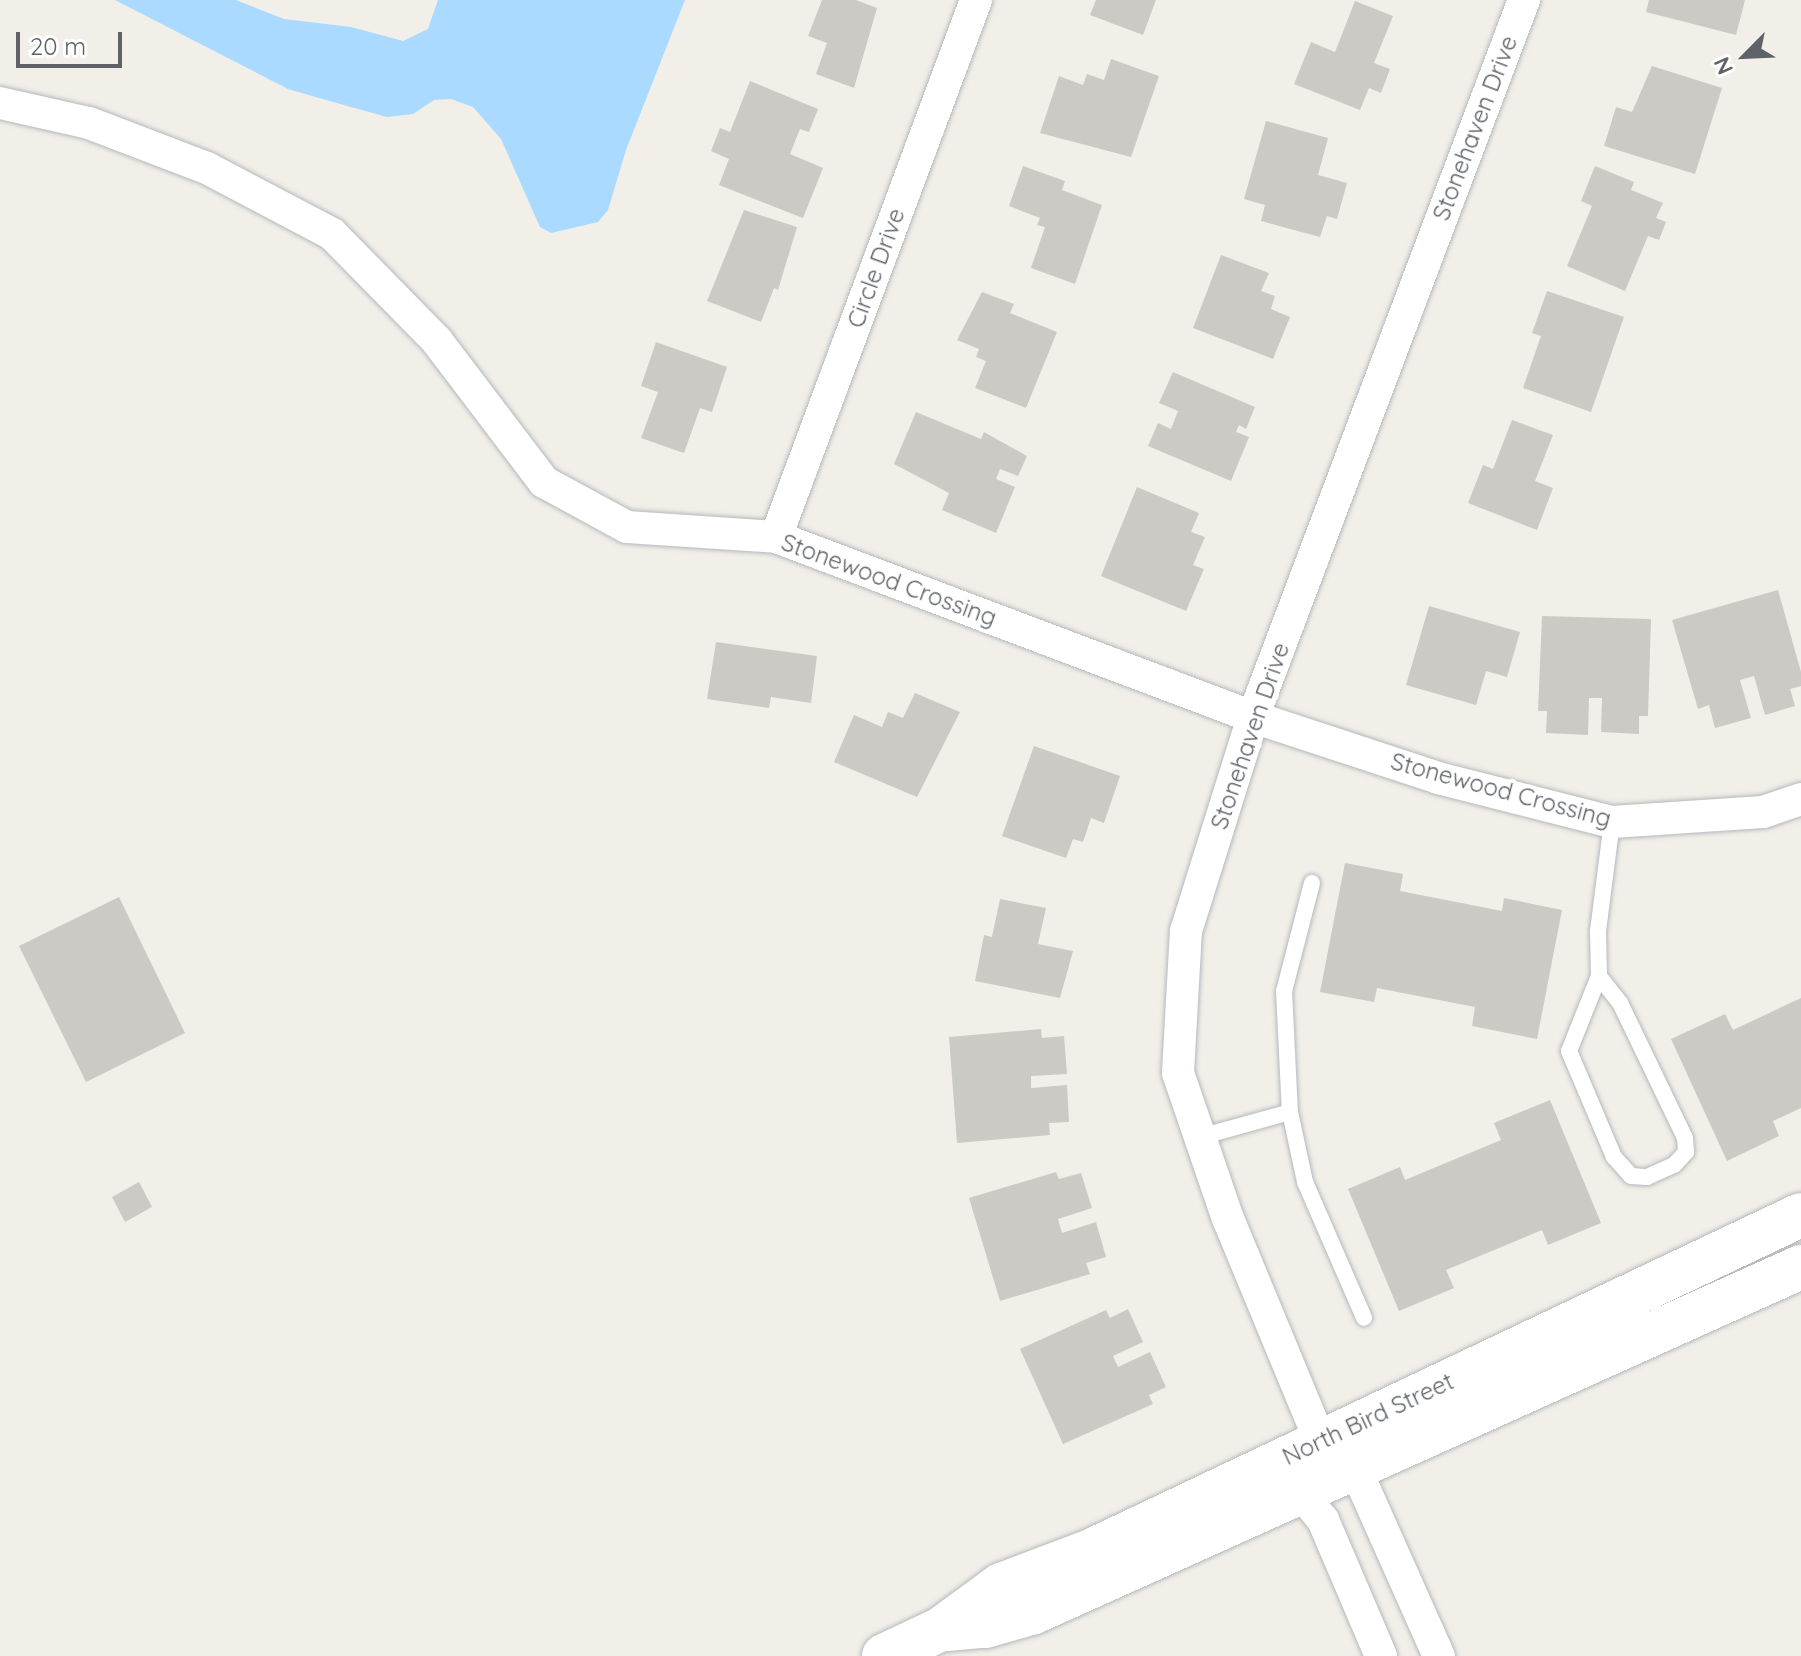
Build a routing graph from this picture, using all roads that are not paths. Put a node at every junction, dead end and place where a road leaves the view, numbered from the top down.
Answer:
1 (976, 0) edge
2 (1524, 0) edge
3 (0, 103) edge
4 (776, 537) junction
5 (1253, 717) junction
6 (1801, 799) edge
7 (1612, 822) junction
8 (1312, 883) dead end
9 (1599, 976) junction
10 (1290, 1112) junction
11 (1200, 1137) junction
12 (1801, 1215) edge
13 (1801, 1267) edge
14 (1364, 1318) dead end
15 (1328, 1472) junction
16 (884, 1656) edge
17 (1381, 1656) edge
18 (1439, 1656) edge

1 - 4 street, Circle Drive
2 - 5 street, Stonehaven Drive
3 - 4 street, Stonewood Crossing
4 - 5 street, Stonewood Crossing
5 - 7 street, Stonewood Crossing
5 - 11 street, Stonehaven Drive
6 - 7 street, Stonewood Crossing
7 - 9 lane
8 - 10 lane
9 - 9 lane
10 - 11 lane
10 - 14 lane
11 - 15 street, Stonehaven Drive
12 - 15 street, North Bird Street
13 - 15 street, North Bird Street
15 - 16 street, North Bird Street
15 - 17 street, Stonehaven Drive
15 - 18 street, Stonehaven Drive

